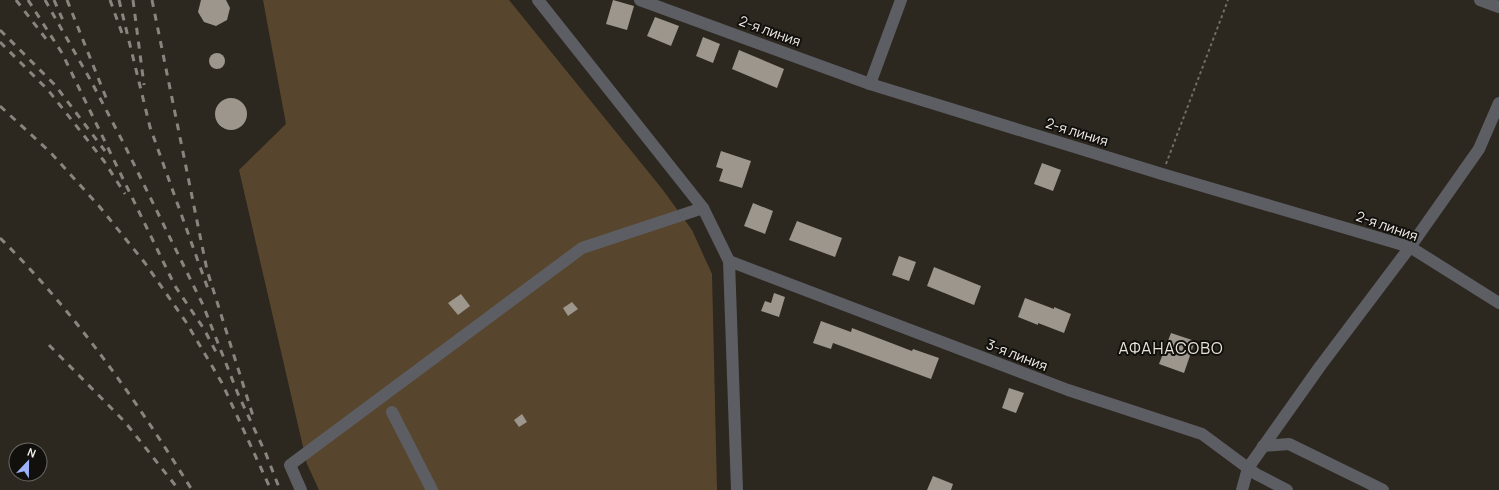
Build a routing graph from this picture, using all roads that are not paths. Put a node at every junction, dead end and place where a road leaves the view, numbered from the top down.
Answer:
1 (538, 0) edge
2 (640, 0) edge
3 (901, 0) edge
4 (1480, 0) edge
5 (1499, 7) edge
6 (870, 84) junction
7 (1499, 103) edge
8 (703, 208) junction
9 (1410, 247) junction
10 (729, 262) junction
11 (1499, 303) edge
12 (392, 412) dead end
13 (1263, 446) junction
14 (1248, 468) junction
15 (301, 490) edge
16 (432, 490) edge
17 (737, 490) edge
18 (1242, 490) edge
19 (1287, 490) edge
20 (1382, 490) edge

1 - 8 street
2 - 6 street, 2-я линия
3 - 6 street
4 - 5 street
6 - 9 street, 2-я линия
7 - 9 street
8 - 10 street
8 - 15 street
9 - 11 street, 2-я линия
9 - 13 street
10 - 14 street, 3-я линия
10 - 17 street
12 - 16 street
13 - 14 street
13 - 20 street
14 - 18 street
14 - 19 street, 3-я линия

